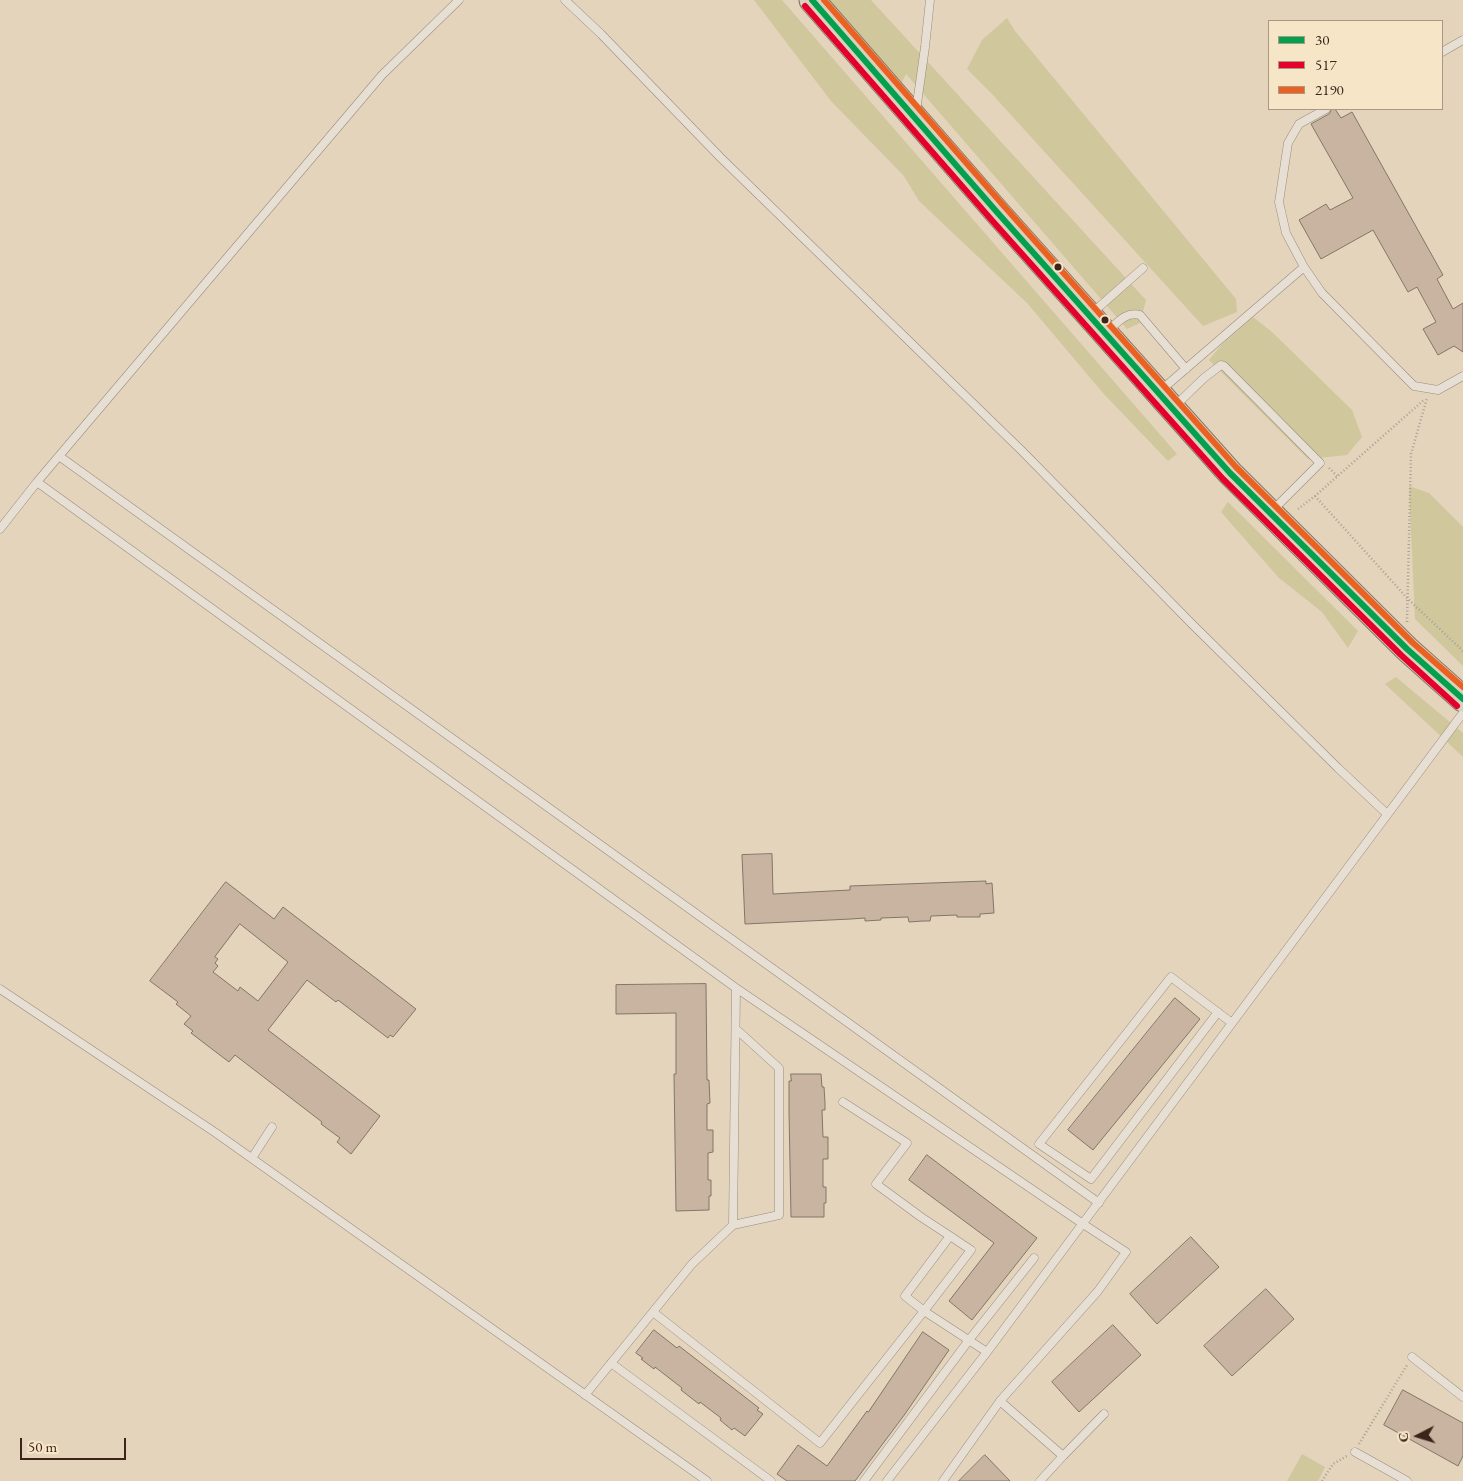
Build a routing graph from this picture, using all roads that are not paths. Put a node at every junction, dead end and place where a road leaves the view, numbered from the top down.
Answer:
1 (459, 0) edge
2 (565, 0) edge
3 (812, 0) edge
4 (930, 0) edge
5 (1463, 40) edge
6 (1443, 51) edge
7 (1324, 110) edge
8 (914, 118) junction
9 (1304, 267) junction
10 (1144, 268) dead end
11 (1098, 324) junction
12 (1186, 369) junction
13 (1463, 376) edge
14 (1165, 401) junction
15 (59, 456) junction
16 (37, 482) junction
17 (1270, 512) junction
18 (0, 529) edge
19 (1463, 699) edge
20 (1463, 713) edge
21 (1387, 814) junction
22 (736, 988) junction
23 (0, 989) edge
24 (1218, 1012) junction
25 (1232, 1023) junction
26 (736, 1028) junction
27 (843, 1102) dead end
28 (272, 1127) dead end
29 (252, 1158) junction
30 (1098, 1203) junction
31 (1083, 1224) junction
32 (732, 1225) junction
33 (950, 1236) junction
34 (1034, 1258) dead end
35 (924, 1311) junction
36 (653, 1312) junction
37 (969, 1340) junction
38 (987, 1352) junction
39 (1412, 1357) road end
40 (611, 1363) junction
41 (585, 1395) junction
42 (1463, 1397) edge
43 (1000, 1401) junction
44 (1104, 1414) dead end
45 (1355, 1452) road end
46 (1063, 1456) junction
47 (707, 1481) edge
48 (771, 1481) edge
49 (864, 1481) edge
50 (887, 1481) edge
51 (943, 1481) edge
52 (1040, 1481) edge
53 (1407, 1481) edge

1 - 15 lane
2 - 21 lane
3 - 8 main road
4 - 8 lane
5 - 6 lane
7 - 9 lane
8 - 11 main road
9 - 12 lane
9 - 13 lane
10 - 11 lane
11 - 12 lane
11 - 14 main road
12 - 14 lane
14 - 17 main road
14 - 17 lane
15 - 16 lane
15 - 30 lane
16 - 18 lane
16 - 22 lane
17 - 19 main road
20 - 21 lane
21 - 25 lane
22 - 26 lane
22 - 31 lane
23 - 29 lane
24 - 24 lane
24 - 25 lane
25 - 30 lane
26 - 32 lane
26 - 32 lane
27 - 33 lane
28 - 29 lane
29 - 41 lane
30 - 31 lane
31 - 38 lane
31 - 43 lane
32 - 36 lane
33 - 35 lane
33 - 35 lane
34 - 37 lane
35 - 36 lane
35 - 37 lane
36 - 40 lane
37 - 38 lane
37 - 49 lane
38 - 50 lane
39 - 42 lane
40 - 41 lane
40 - 48 lane
41 - 47 lane
43 - 46 lane
43 - 51 lane
44 - 46 lane
45 - 53 lane
46 - 52 lane

